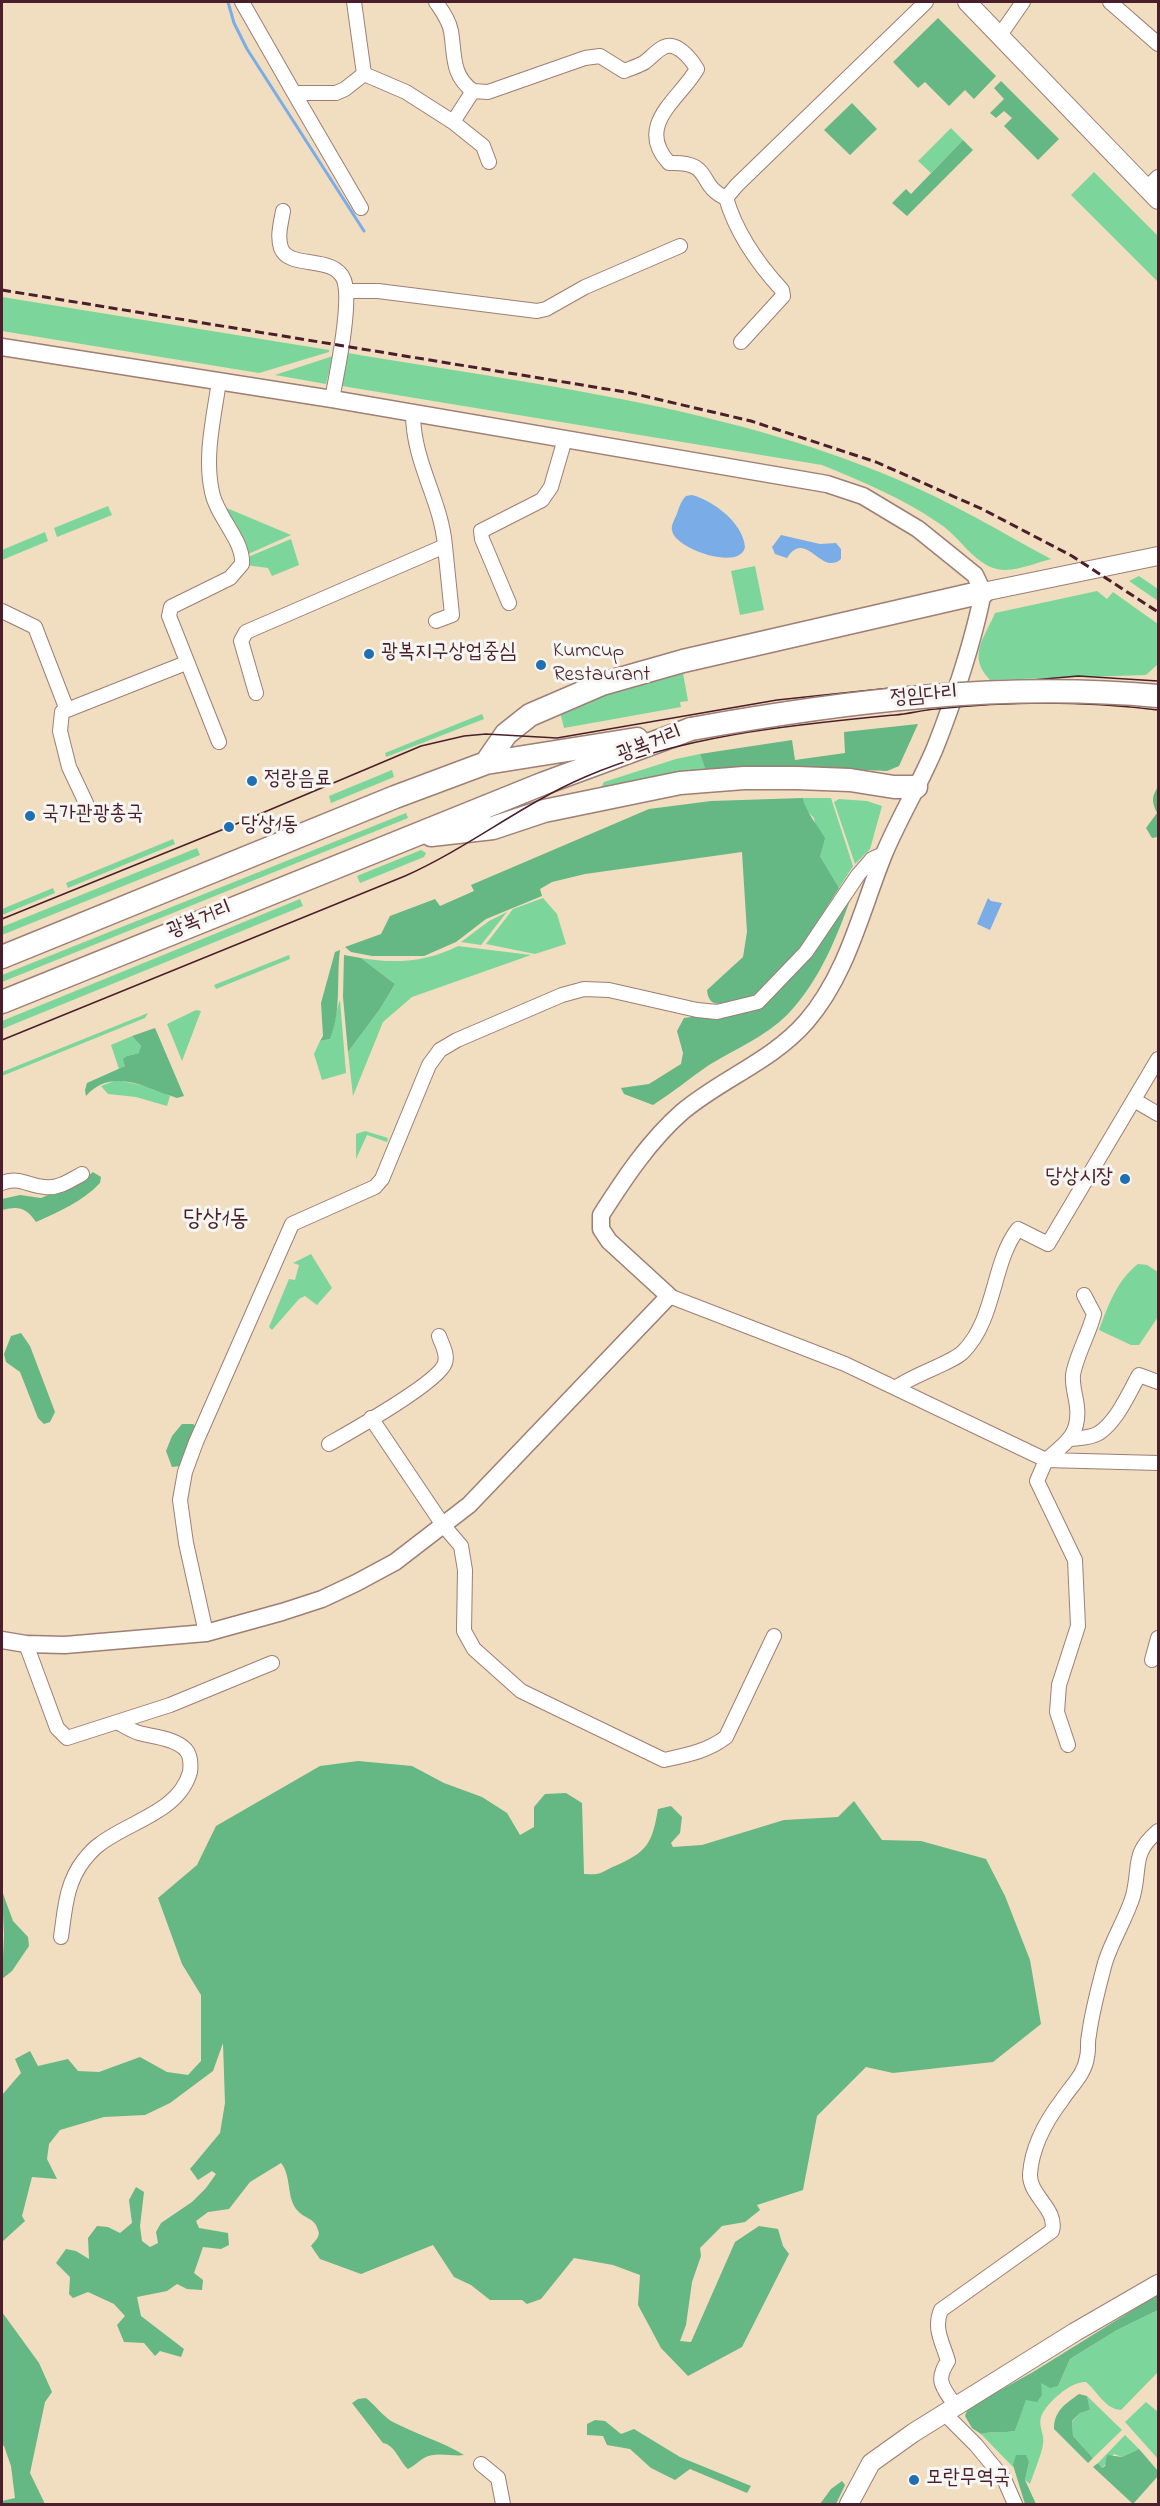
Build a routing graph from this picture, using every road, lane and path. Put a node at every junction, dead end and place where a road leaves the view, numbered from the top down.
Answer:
1 (242, 2) edge
2 (354, 2) edge
3 (436, 2) edge
4 (926, 2) edge
5 (967, 2) edge
6 (1023, 2) edge
7 (1110, 2) edge
8 (1000, 35) junction
9 (1158, 44) edge
10 (364, 74) junction
11 (473, 91) junction
12 (294, 93) junction
13 (453, 122) junction
14 (489, 162) dead end
15 (1155, 188) edge
16 (726, 198) junction
17 (361, 208) dead end
18 (283, 211) dead end
19 (680, 246) dead end
20 (346, 291) junction
21 (741, 342) dead end
22 (2, 346) edge
23 (219, 381) junction
24 (332, 399) junction
25 (413, 413) junction
26 (565, 439) junction
27 (445, 546) junction
28 (1158, 556) edge
29 (983, 592) junction
30 (510, 603) dead end
31 (2, 611) edge
32 (436, 621) dead end
33 (186, 663) junction
34 (256, 693) dead end
35 (1158, 696) edge
36 (67, 710) junction
37 (692, 729) junction
38 (219, 742) dead end
39 (486, 764) junction
40 (916, 787) junction
41 (86, 803) dead end
42 (411, 836) junction
43 (885, 853) junction
44 (2, 957) edge
45 (2, 1002) edge
46 (1158, 1059) edge
47 (1134, 1100) junction
48 (1158, 1114) edge
49 (82, 1174) dead end
50 (2, 1183) edge
51 (1084, 1295) dead end
52 (669, 1296) junction
53 (439, 1336) dead end
54 (1158, 1382) edge
55 (897, 1387) junction
56 (371, 1418) junction
57 (1071, 1438) junction
58 (329, 1444) dead end
59 (1046, 1460) junction
60 (1158, 1463) edge
61 (443, 1525) junction
62 (206, 1633) junction
63 (774, 1636) dead end
64 (1158, 1638) edge
65 (2, 1640) edge
66 (26, 1644) junction
67 (1152, 1660) dead end
68 (272, 1663) dead end
69 (119, 1723) junction
70 (1068, 1745) dead end
71 (1158, 1831) edge
72 (61, 1937) dead end
73 (1158, 2284) edge
74 (951, 2410) junction
75 (481, 2464) dead end
76 (503, 2505) edge
77 (849, 2505) edge
78 (1015, 2505) edge

1 - 12 street
2 - 10 street
3 - 11 street
4 - 16 street
5 - 8 main road
6 - 8 street
7 - 9 street
8 - 15 main road
10 - 12 street
10 - 13 street
11 - 13 street
11 - 16 street
12 - 17 street
13 - 14 street
16 - 21 street
18 - 20 street
19 - 20 street
20 - 24 street
22 - 23 street
23 - 24 street
23 - 33 street
24 - 25 street
25 - 26 street
25 - 27 street
26 - 29 street
26 - 30 street
27 - 32 street
27 - 34 street
28 - 29 main road
29 - 39 highway
29 - 40 street
31 - 36 street
33 - 36 street
33 - 38 street
35 - 37 highway, 정임다리, bridge
36 - 41 street
37 - 39 highway, 광복거리
37 - 42 highway, 광복거리
39 - 44 highway, 광복거리
40 - 42 highway
40 - 43 street
42 - 45 highway, 광복거리
43 - 52 street
43 - 62 street
46 - 47 street
47 - 48 street
47 - 55 street
49 - 50 street
51 - 57 street
52 - 55 street
52 - 61 street
53 - 56 street
54 - 57 street
55 - 59 street
56 - 58 street
56 - 61 street
57 - 59 street
59 - 60 street
59 - 70 street
61 - 62 street
61 - 63 street
62 - 66 street
64 - 67 street
65 - 66 street
66 - 69 street
68 - 69 street
69 - 72 street
71 - 74 street
73 - 74 main road
74 - 77 main road
74 - 78 street
75 - 76 street

